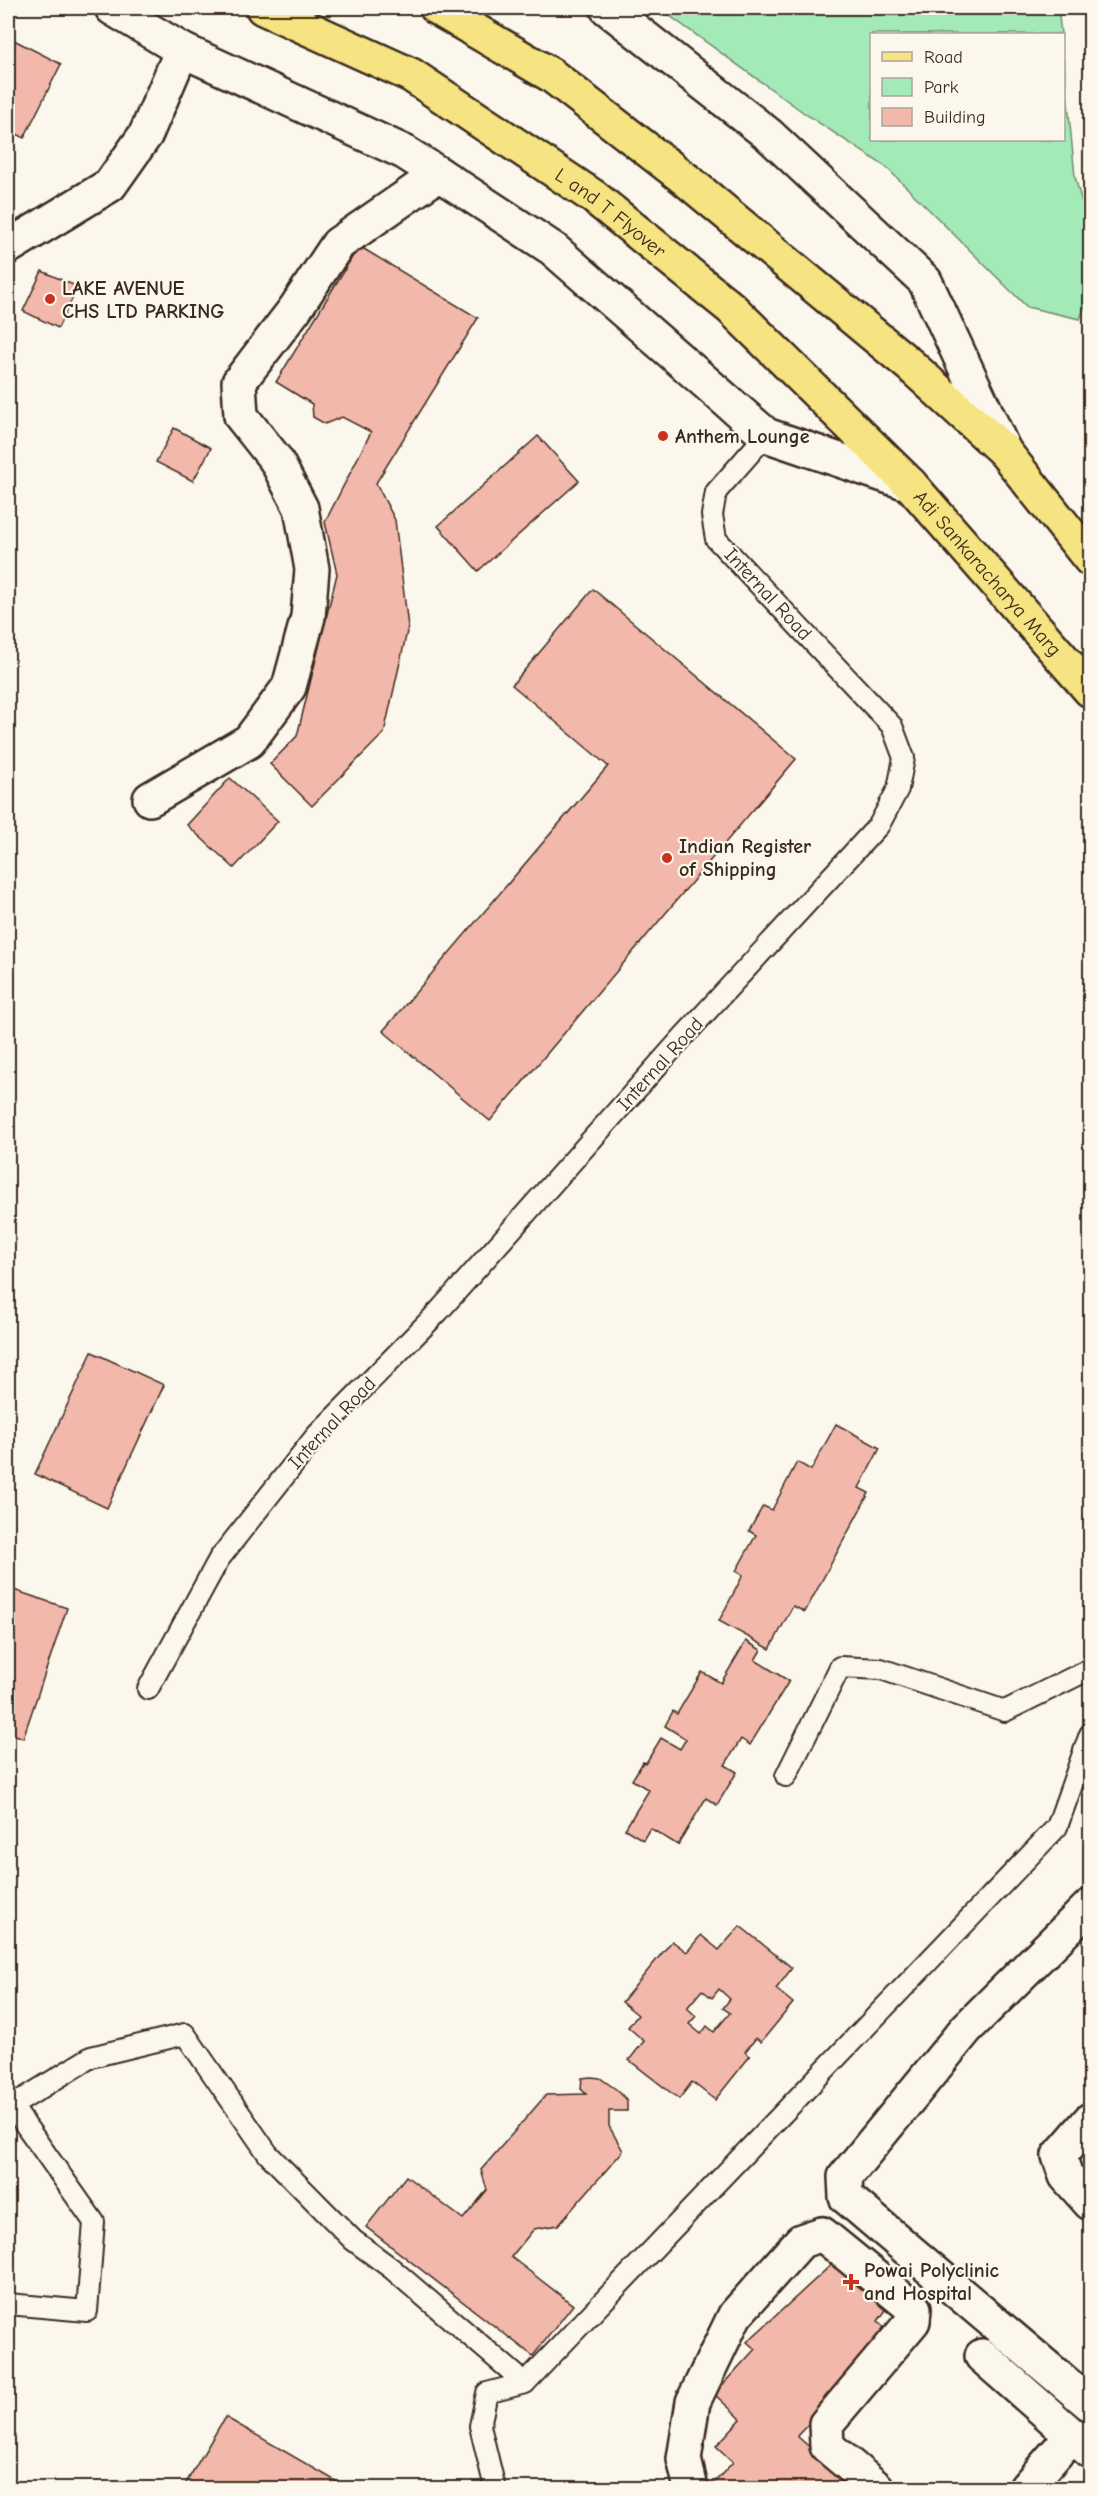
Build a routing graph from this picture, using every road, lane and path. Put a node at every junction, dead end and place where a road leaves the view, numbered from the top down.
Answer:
1 (112, 8) edge
2 (263, 8) edge
3 (436, 8) edge
4 (607, 8) edge
5 (182, 50) junction
6 (439, 174) junction
7 (8, 247) edge
8 (766, 435) junction
9 (1004, 451) junction
10 (910, 484) junction
11 (1090, 559) edge
12 (1090, 690) edge
13 (150, 799) dead end
14 (1090, 1669) edge
15 (148, 1689) dead end
16 (1090, 1734) edge
17 (786, 1776) dead end
18 (1090, 1906) edge
19 (1090, 2120) edge
20 (1090, 2203) edge
21 (8, 2304) edge
22 (982, 2356) dead end
23 (525, 2383) junction
24 (1090, 2404) edge
25 (1081, 2443) edge
26 (495, 2488) edge
27 (691, 2488) edge
28 (877, 2488) edge
29 (1026, 2488) edge

1 - 5 street
2 - 10 main road, L and T Flyover
3 - 9 main road
4 - 9 street
5 - 6 street
5 - 7 street
6 - 8 street
6 - 13 street
8 - 10 street
8 - 15 lane, Internal Road
9 - 11 main road
10 - 12 main road, Adi Sankaracharya Marg
14 - 17 lane
16 - 23 lane
18 - 24 street
19 - 20 street
21 - 23 lane
22 - 25 street
23 - 26 lane
25 - 29 street
27 - 28 street

